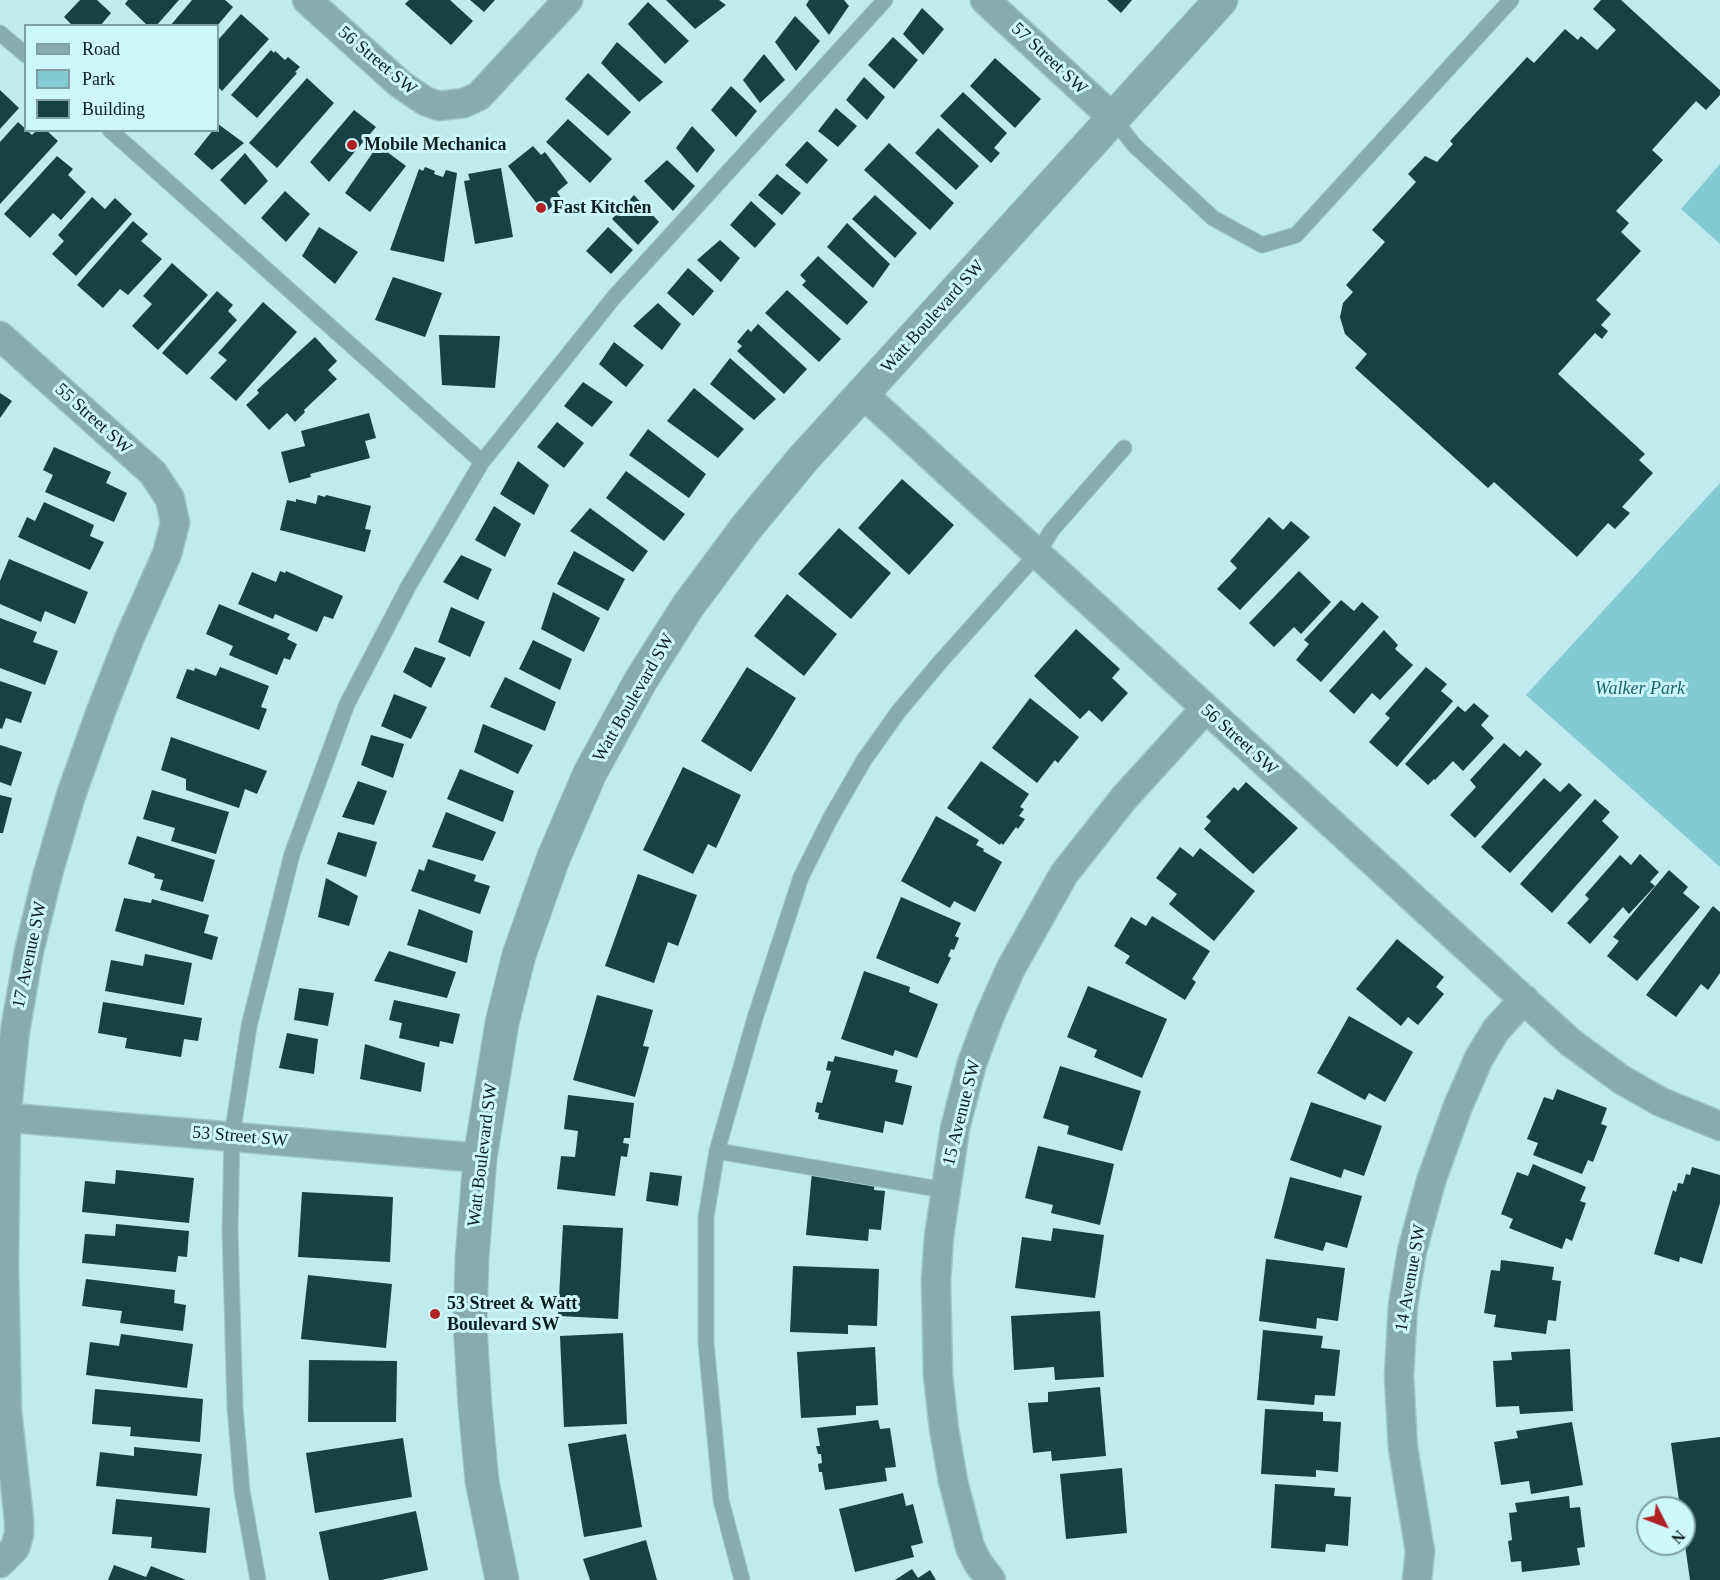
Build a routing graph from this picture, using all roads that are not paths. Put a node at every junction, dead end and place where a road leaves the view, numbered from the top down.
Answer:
1 (307, 0) edge
2 (568, 0) edge
3 (885, 0) edge
4 (985, 0) edge
5 (1221, 0) edge
6 (1511, 0) edge
7 (0, 33) edge
8 (24, 53) edge
9 (1113, 118) junction
10 (112, 132) edge
11 (0, 336) edge
12 (863, 394) junction
13 (1124, 448) dead end
14 (482, 462) junction
15 (173, 512) joint
16 (1037, 554) junction
17 (1205, 709) junction
18 (1524, 999) junction
19 (3, 1118) edge
20 (1720, 1126) edge
21 (232, 1136) junction
22 (717, 1151) junction
23 (480, 1158) junction
24 (944, 1190) junction
25 (2, 1562) edge
26 (258, 1580) edge
27 (502, 1580) edge
28 (742, 1580) edge
29 (991, 1580) edge
30 (1417, 1580) edge

1 - 2 street, 56 Street SW
3 - 14 lane
4 - 9 street, 57 Street SW
5 - 9 street, Watt Boulevard SW
6 - 9 lane
7 - 8 lane
9 - 12 street, Watt Boulevard SW
10 - 14 lane
11 - 15 street, 55 Street SW
12 - 16 street, 56 Street SW
12 - 23 street, Watt Boulevard SW
13 - 16 lane
14 - 21 lane
15 - 19 street, 17 Avenue SW
16 - 17 street, 56 Street SW
16 - 22 lane
17 - 18 street, 56 Street SW
17 - 24 street, 15 Avenue SW
18 - 20 street, 56 Street SW
18 - 30 street, 14 Avenue SW
19 - 21 street, 53 Street SW
19 - 25 street, 17 Avenue SW
21 - 23 street, 53 Street SW
21 - 26 lane
22 - 24 lane
22 - 28 lane
23 - 27 street, Watt Boulevard SW
24 - 29 street, 15 Avenue SW

